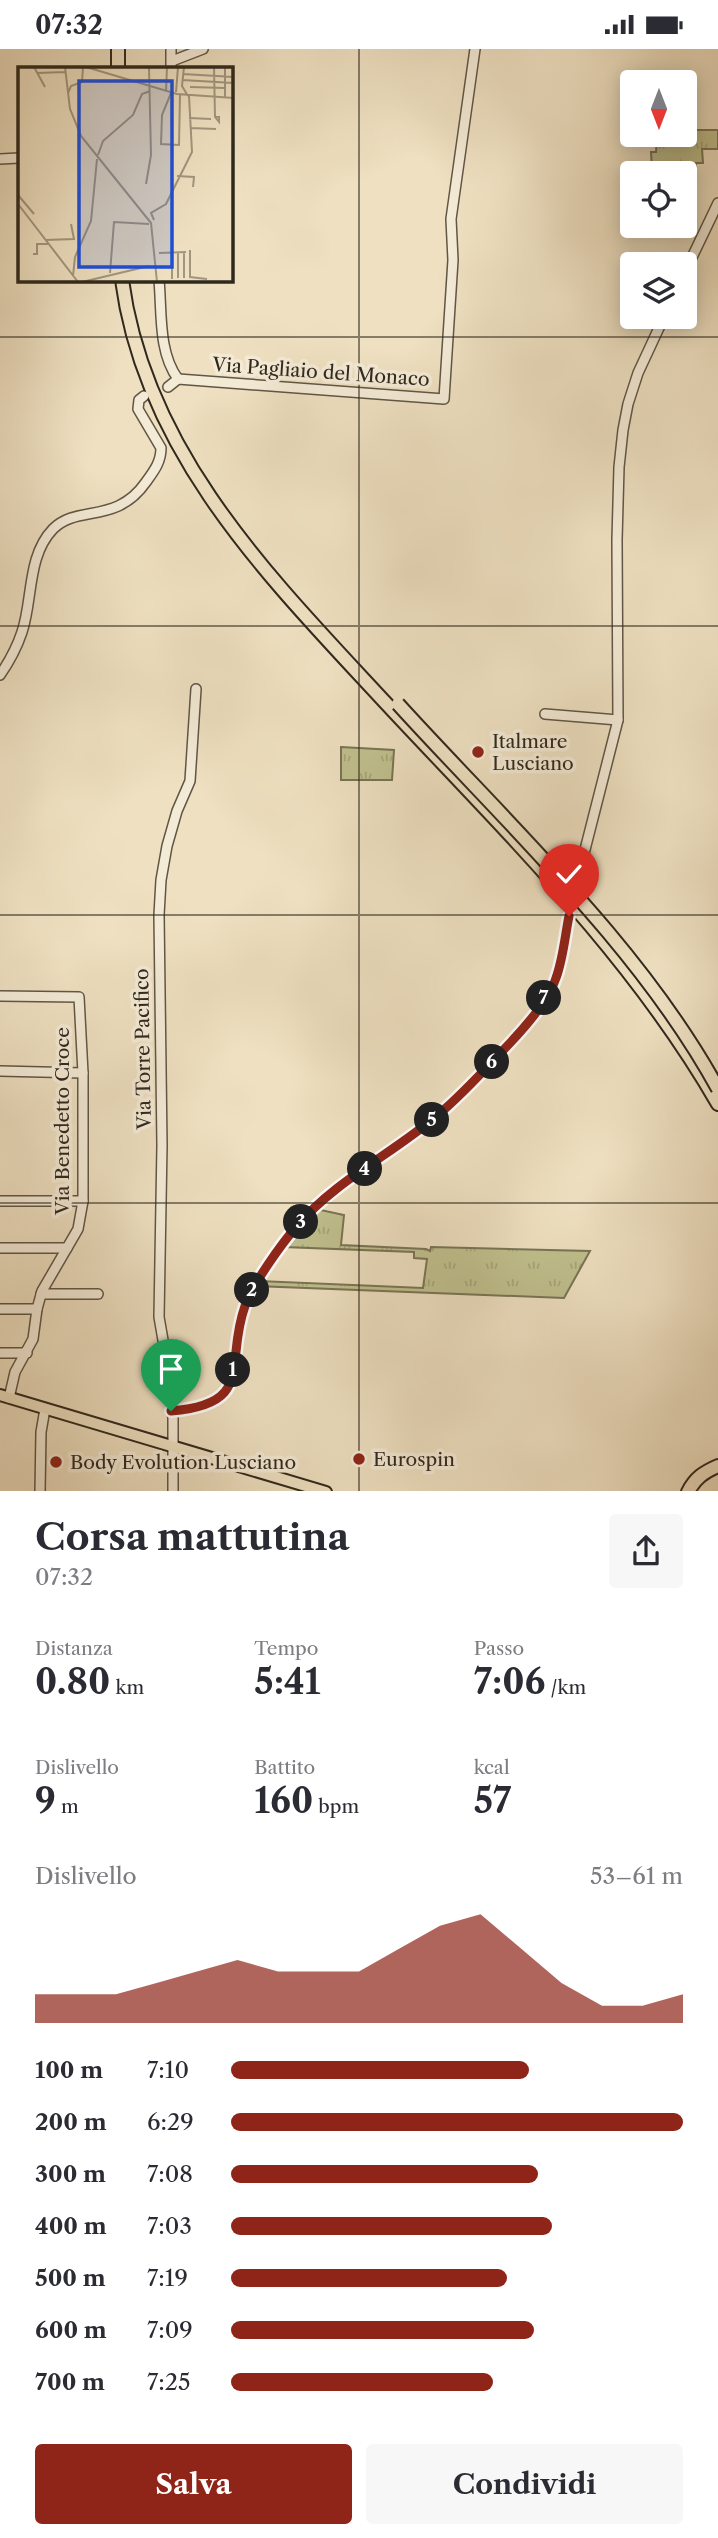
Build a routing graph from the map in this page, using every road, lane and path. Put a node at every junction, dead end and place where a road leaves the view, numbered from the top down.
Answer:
1 (111, 49) edge
2 (118, 49) edge
3 (172, 49) edge
4 (202, 49) edge
5 (475, 49) edge
6 (172, 64) edge
7 (111, 67) edge
8 (118, 67) edge
9 (18, 158) edge
10 (0, 159) edge
11 (718, 203) edge
12 (695, 252) edge
13 (122, 282) edge
14 (130, 282) edge
15 (159, 282) edge
16 (658, 329) edge
17 (178, 379) junction
18 (168, 387) dead end
19 (144, 396) dead end
20 (0, 675) edge
21 (196, 689) dead end
22 (387, 700) junction
23 (545, 714) dead end
24 (618, 719) junction
25 (576, 885) dead end
26 (569, 916) dead end
27 (0, 996) edge
28 (0, 1071) edge
29 (83, 1073) junction
30 (718, 1089) edge
31 (718, 1104) edge
32 (0, 1201) edge
33 (83, 1201) junction
34 (0, 1248) edge
35 (67, 1248) junction
36 (41, 1294) junction
37 (98, 1294) dead end
38 (0, 1309) edge
39 (37, 1309) junction
40 (0, 1353) edge
41 (27, 1353) junction
42 (3, 1396) edge
43 (45, 1409) junction
44 (171, 1411) junction
45 (172, 1447) junction
46 (718, 1467) edge
47 (314, 1490) edge
48 (40, 1491) edge
49 (173, 1491) edge
50 (689, 1491) edge

1 - 7 highway
2 - 8 highway
3 - 6 street
4 - 6 street
5 - 17 street, Via Pagliaio del Monaco
9 - 10 street
11 - 12 street
13 - 22 highway
14 - 22 highway
15 - 17 street
16 - 24 street
17 - 18 street
19 - 20 street
21 - 44 street, Via Torre Pacifico
22 - 30 highway, bridge
22 - 31 highway
23 - 24 street
24 - 25 street
26 - 44 street
27 - 29 street, Via Benedetto Croce
28 - 29 street
29 - 33 street, Via Benedetto Croce
32 - 33 street
33 - 35 street, Via Benedetto Croce
34 - 35 street
35 - 36 street, Via Benedetto Croce
36 - 37 street
36 - 39 street, Via Benedetto Croce
38 - 39 street
39 - 41 street, Via Benedetto Croce
40 - 41 street
41 - 42 street, Via Benedetto Croce
42 - 43 main road
43 - 45 main road
43 - 48 street
44 - 45 street, Via Torre Pacifico
45 - 47 main road
45 - 49 street
46 - 50 highway

